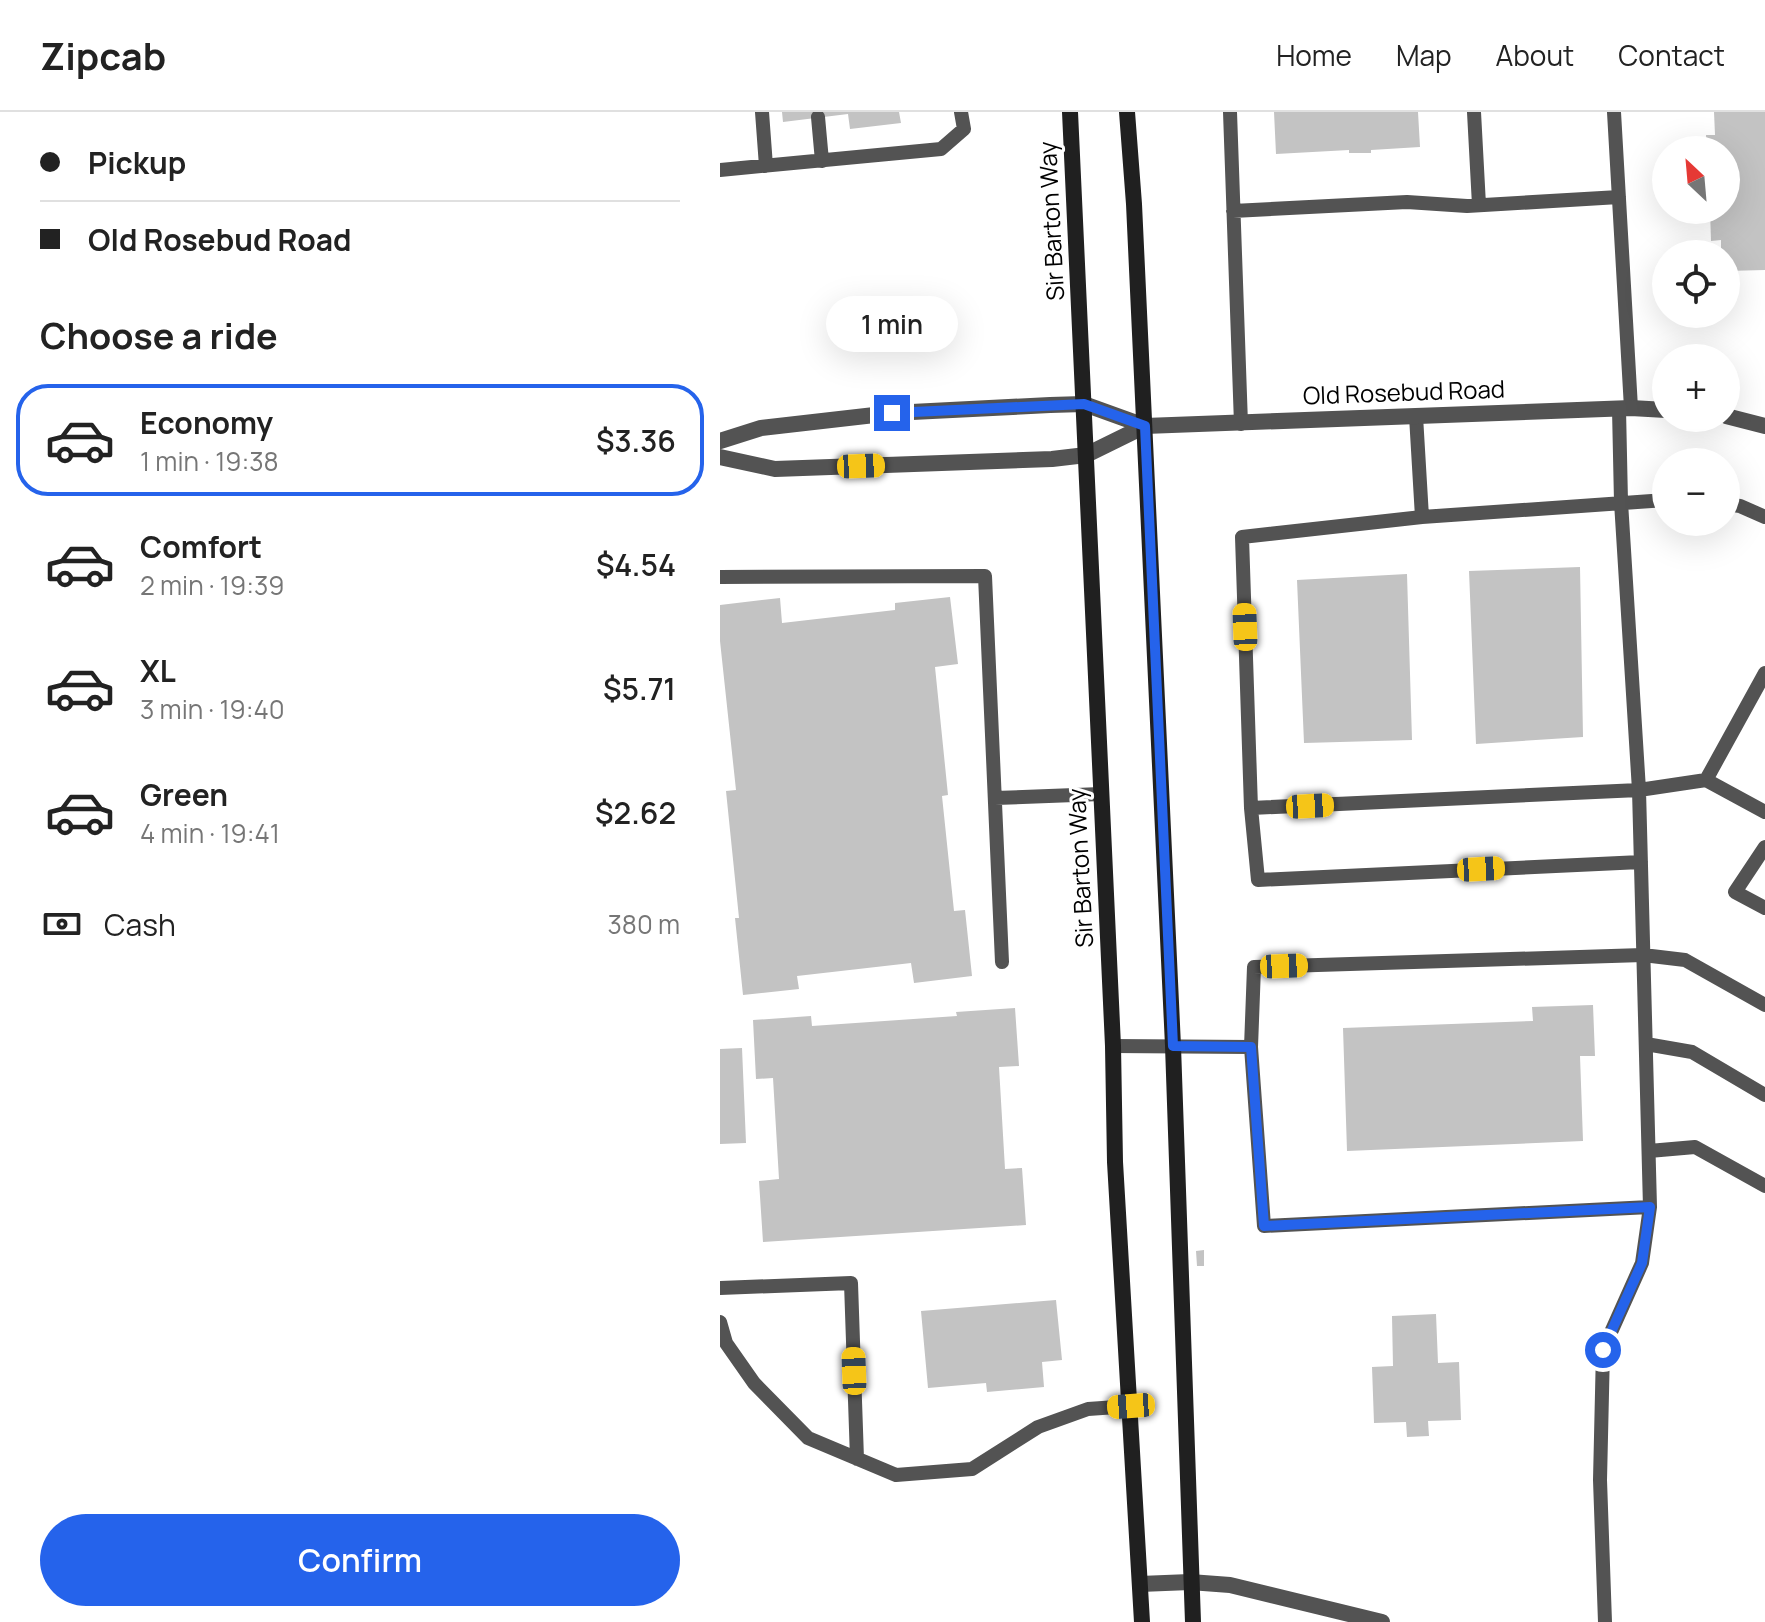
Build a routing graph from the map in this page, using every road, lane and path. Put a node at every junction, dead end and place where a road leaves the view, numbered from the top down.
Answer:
1 (762, 112) edge
2 (961, 112) edge
3 (1070, 112) edge
4 (1127, 112) edge
5 (1230, 112) edge
6 (1474, 112) edge
7 (1614, 112) edge
8 (818, 117) dead end
9 (822, 161) junction
10 (766, 166) junction
11 (720, 170) edge
12 (1619, 197) junction
13 (1479, 205) junction
14 (1233, 211) junction
15 (1084, 404) junction
16 (1625, 408) junction
17 (1652, 409) edge
18 (1416, 416) junction
19 (1740, 420) edge
20 (1241, 424) junction
21 (1145, 426) junction
22 (1765, 426) edge
23 (720, 441) edge
24 (1086, 455) junction
25 (720, 457) edge
26 (1652, 501) edge
27 (1621, 502) junction
28 (1740, 506) edge
29 (1422, 517) junction
30 (1765, 517) edge
31 (720, 577) edge
32 (1765, 673) edge
33 (1706, 780) junction
34 (1639, 790) junction
35 (1101, 794) junction
36 (995, 798) junction
37 (1251, 808) junction
38 (1765, 812) edge
39 (1765, 847) edge
40 (1641, 862) junction
41 (1765, 908) edge
42 (1643, 955) junction
43 (1002, 962) dead end
44 (1765, 1005) edge
45 (1646, 1044) junction
46 (1113, 1046) junction
47 (1173, 1046) junction
48 (1251, 1047) junction
49 (1765, 1095) edge
50 (1649, 1151) junction
51 (1765, 1186) edge
52 (1650, 1207) junction
53 (720, 1288) edge
54 (720, 1322) edge
55 (1131, 1406) junction
56 (857, 1459) junction
57 (1190, 1582) junction
58 (1140, 1584) junction
59 (1142, 1622) edge
60 (1193, 1622) edge
61 (1382, 1622) edge
62 (1605, 1622) edge

1 - 10 lane
2 - 9 lane
3 - 15 main road, Sir Barton Way
4 - 21 main road
5 - 14 lane
6 - 13 lane
7 - 12 lane
8 - 9 lane
9 - 10 lane
10 - 11 lane
12 - 13 lane
12 - 16 lane
13 - 14 lane
14 - 20 lane
15 - 21 street, Old Rosebud Road
15 - 23 street, Old Rosebud Road
15 - 24 main road, Sir Barton Way
16 - 17 street, Old Rosebud Road
16 - 18 street, Old Rosebud Road
16 - 27 lane
18 - 20 street, Old Rosebud Road
18 - 29 lane
19 - 22 street
20 - 21 street, Old Rosebud Road
21 - 24 street, Old Rosebud Road
21 - 47 main road
24 - 25 street, Old Rosebud Road
24 - 35 main road, Sir Barton Way
26 - 27 lane
27 - 29 lane
27 - 34 lane
28 - 30 lane
29 - 37 lane
31 - 36 lane
32 - 33 lane
33 - 34 lane
33 - 38 lane
34 - 37 lane
34 - 40 lane
35 - 36 lane
35 - 46 main road, Sir Barton Way
36 - 43 lane
37 - 40 lane
39 - 41 lane
40 - 42 lane
42 - 44 lane
42 - 45 lane
42 - 48 lane
45 - 49 lane
45 - 50 lane
46 - 47 lane
46 - 55 main road, Sir Barton Way
47 - 48 lane
47 - 57 main road
48 - 52 lane
50 - 51 lane
50 - 52 lane
52 - 62 lane
53 - 56 lane
54 - 56 lane
55 - 56 lane
55 - 58 main road, Sir Barton Way
57 - 58 street
57 - 60 main road
57 - 61 street
58 - 59 main road, Sir Barton Way

